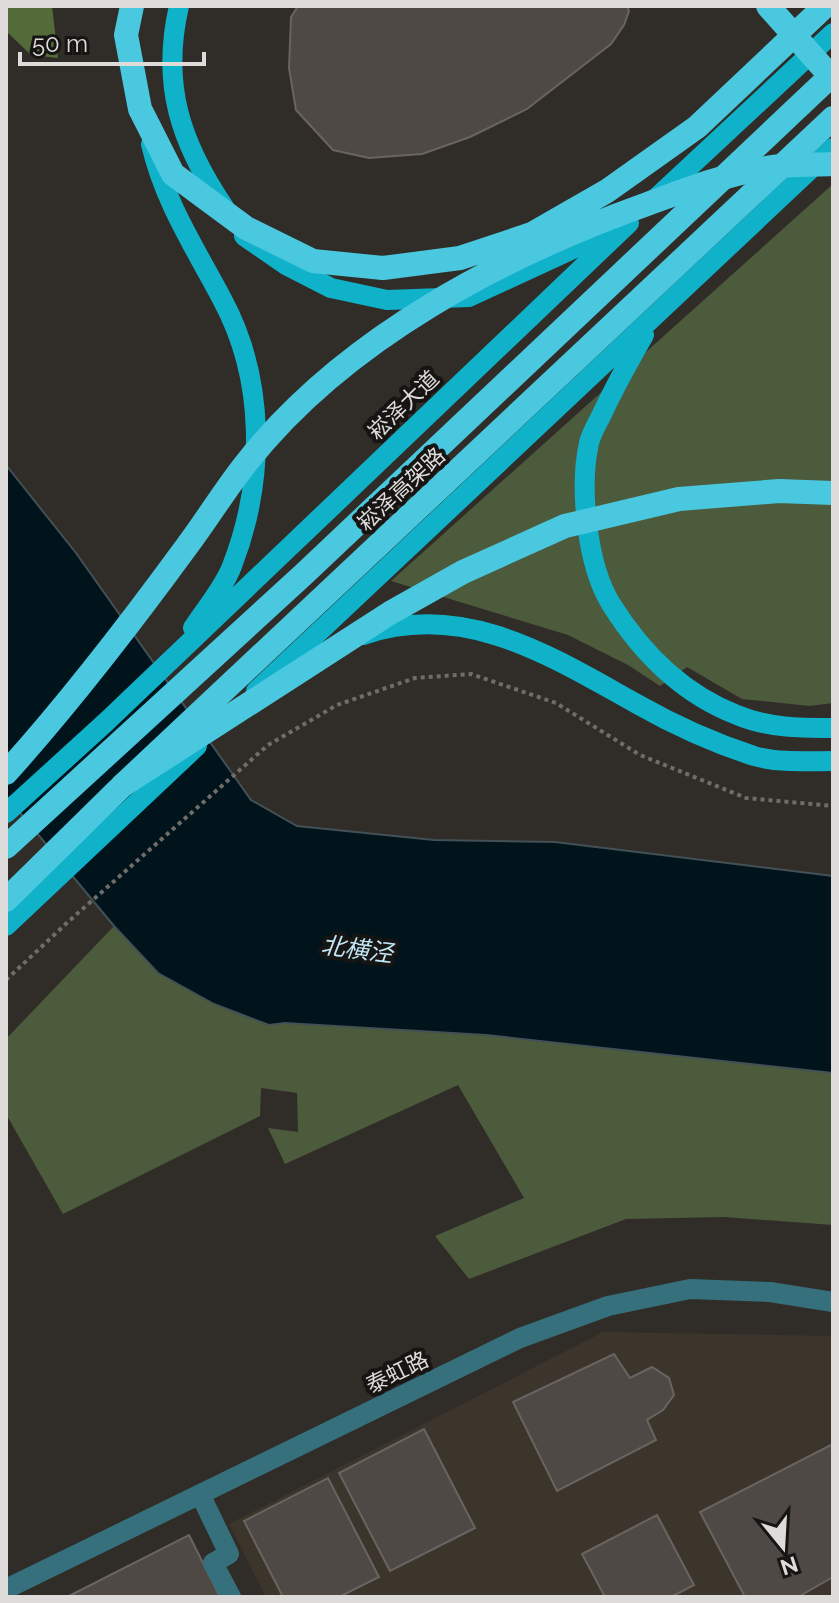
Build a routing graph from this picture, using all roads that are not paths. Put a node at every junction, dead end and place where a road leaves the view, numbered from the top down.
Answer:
1 (179, 6) edge
2 (768, 6) edge
3 (800, 6) edge
4 (825, 6) edge
5 (138, 9) edge
6 (833, 33) edge
7 (833, 45) edge
8 (833, 76) edge
9 (833, 118) edge
10 (833, 148) edge
11 (833, 164) edge
12 (629, 223) junction
13 (655, 316) junction
14 (833, 493) edge
15 (177, 653) junction
16 (287, 661) junction
17 (833, 728) edge
18 (833, 761) edge
19 (6, 773) edge
20 (123, 785) junction
21 (6, 813) edge
22 (6, 847) edge
23 (6, 900) edge
24 (7, 925) edge
25 (833, 1302) edge
26 (200, 1494) junction
27 (6, 1589) edge
28 (231, 1597) edge

1 - 12 main road, bridge
2 - 8 highway, bridge
3 - 7 main road
4 - 5 highway, bridge
5 - 15 main road, bridge
6 - 12 main road, 崧泽大道, bridge
8 - 22 highway, 崧泽高架路, bridge
9 - 20 highway, 崧泽高架路, bridge
10 - 13 main road
11 - 19 highway, bridge
12 - 15 main road, 崧泽大道
13 - 16 main road
13 - 17 main road
14 - 20 highway, bridge
15 - 21 main road, 崧泽大道
16 - 18 main road, bridge
16 - 24 main road, bridge
20 - 23 highway, 崧泽高架路
25 - 26 street, 泰虹路
26 - 27 street, 泰虹路
26 - 28 street

